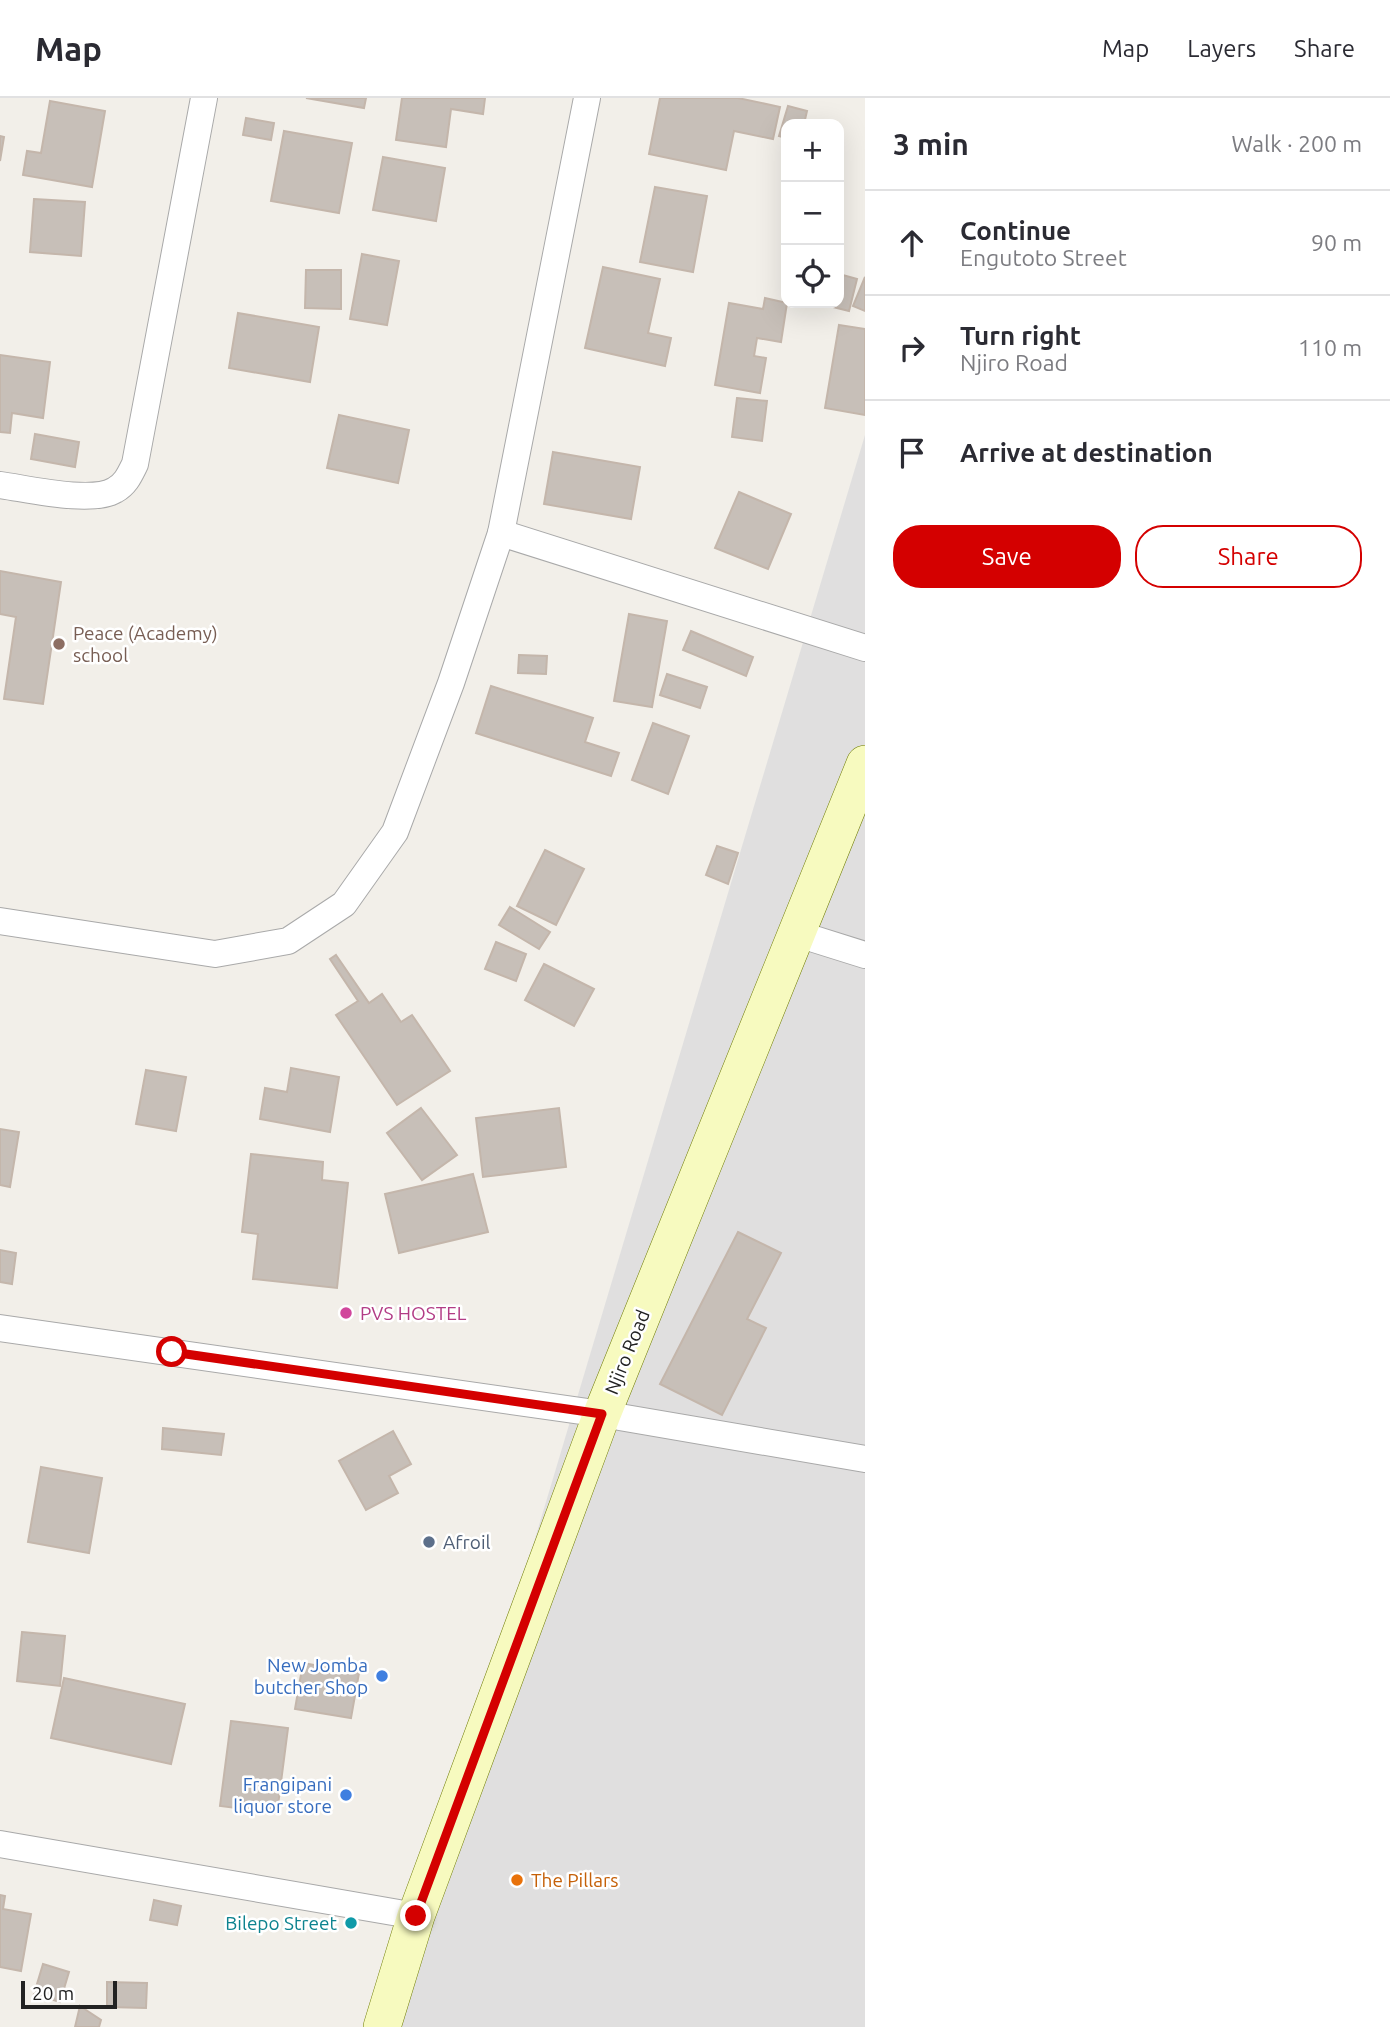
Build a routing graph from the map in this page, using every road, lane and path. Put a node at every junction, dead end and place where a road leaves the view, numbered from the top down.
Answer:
1 (204, 98) edge
2 (587, 98) edge
3 (0, 485) edge
4 (501, 533) junction
5 (865, 648) edge
6 (865, 764) edge
7 (0, 921) edge
8 (798, 934) junction
9 (865, 955) edge
10 (0, 1328) edge
11 (602, 1414) junction
12 (865, 1459) edge
13 (0, 1843) edge
14 (416, 1916) junction
15 (382, 2027) edge

1 - 3 street
2 - 4 street
4 - 5 street
4 - 7 street
6 - 8 street, Njiro Road
8 - 9 street
8 - 11 street, Njiro Road
10 - 11 street
11 - 12 street
11 - 14 street, Njiro Road
13 - 14 street
14 - 15 street, Njiro Road

